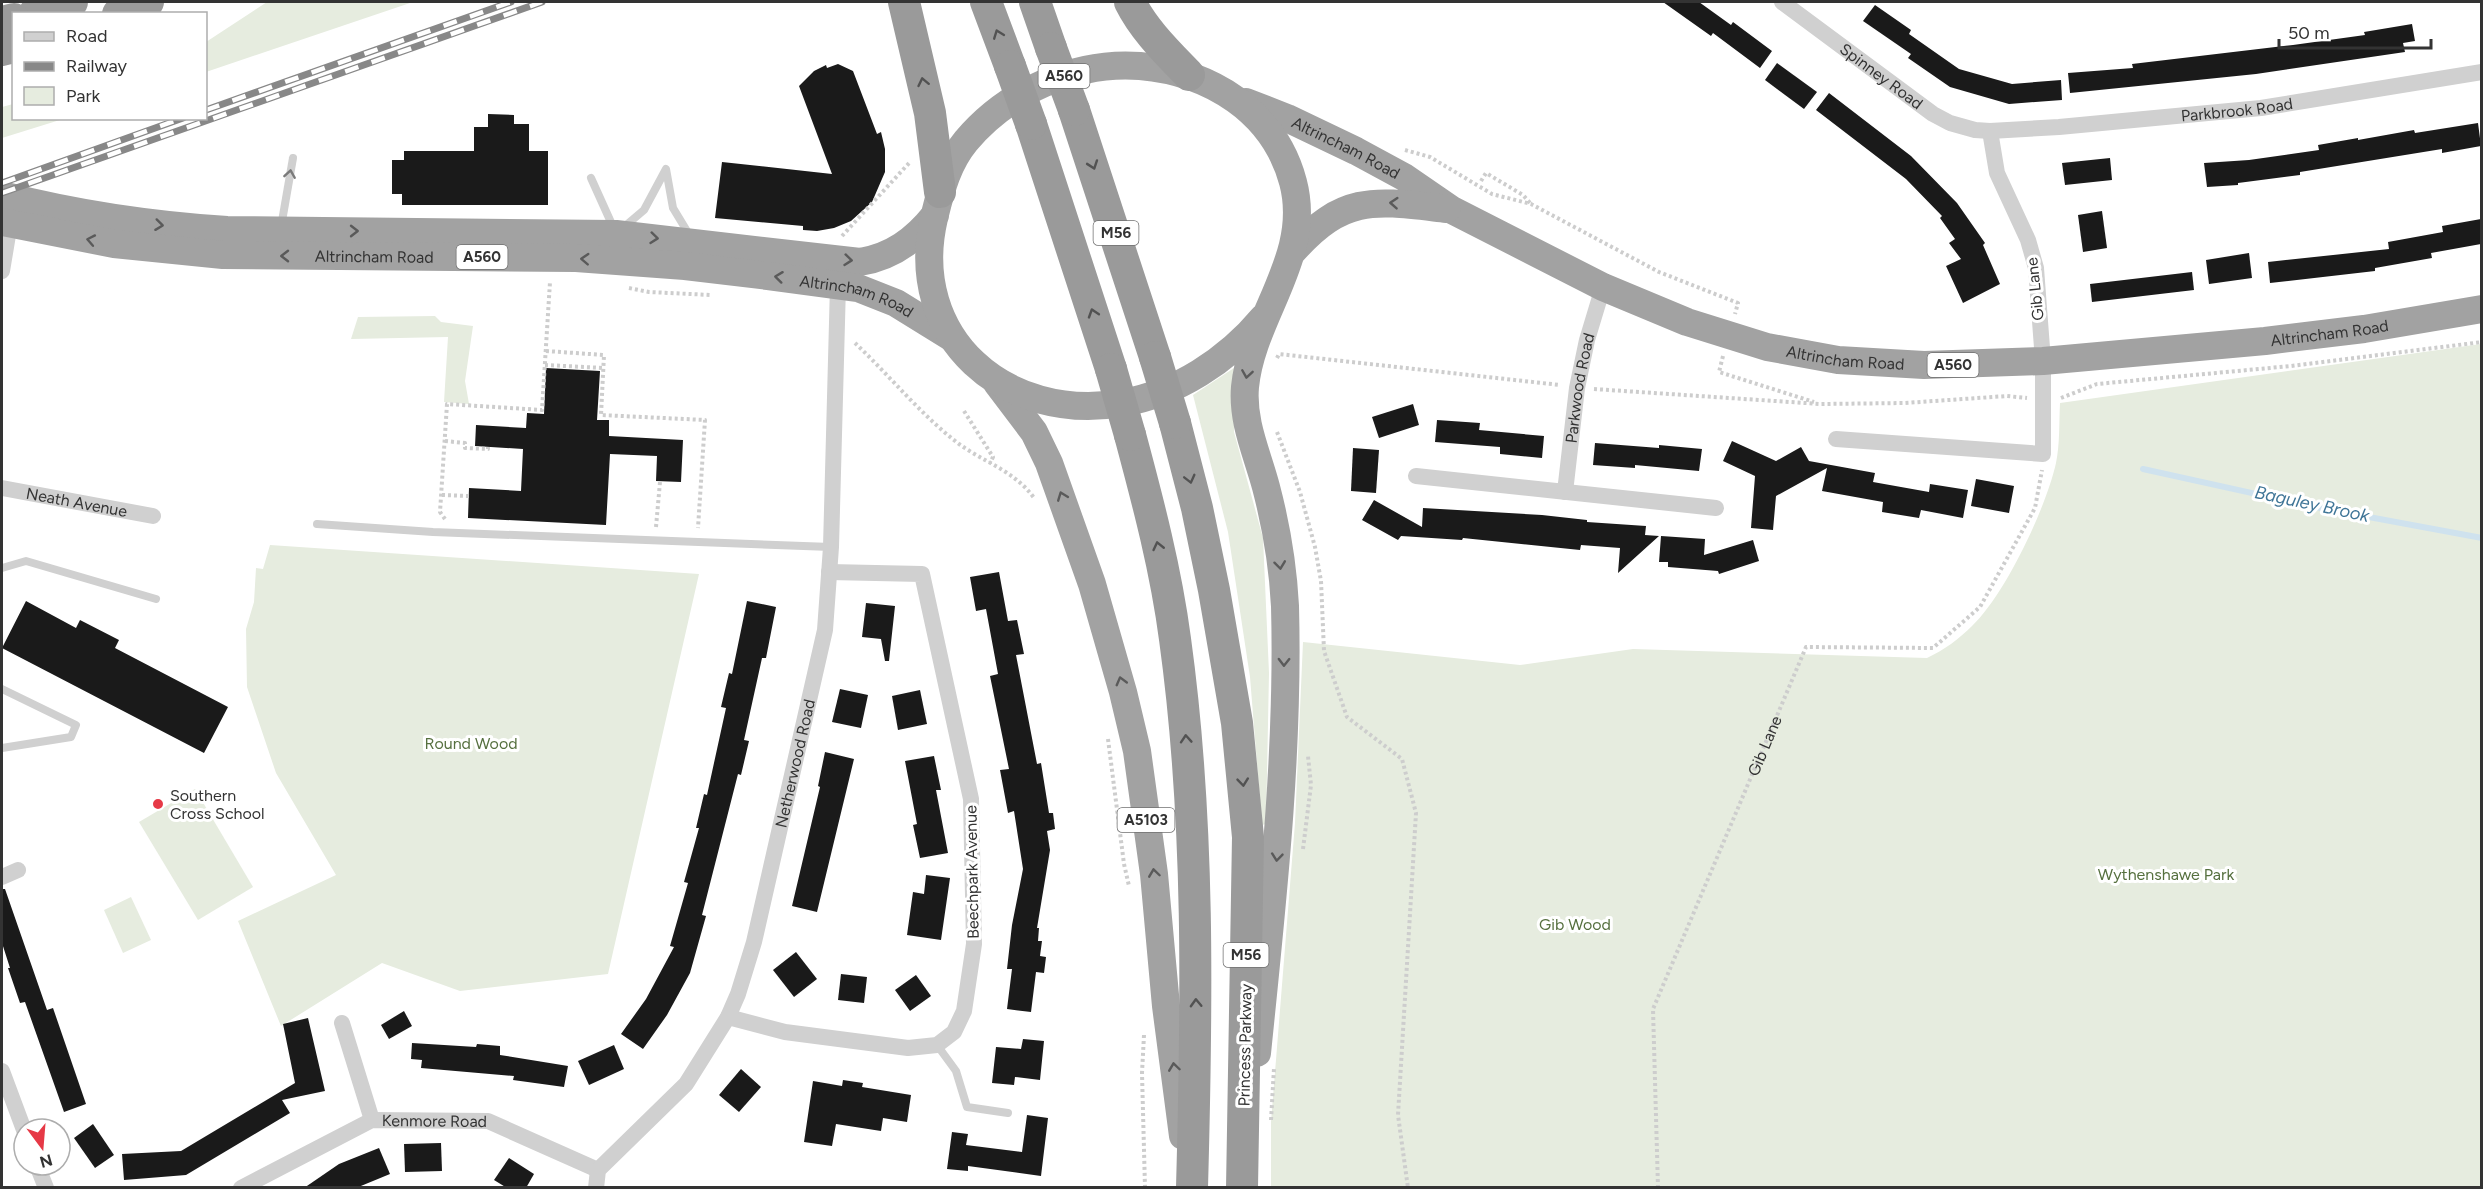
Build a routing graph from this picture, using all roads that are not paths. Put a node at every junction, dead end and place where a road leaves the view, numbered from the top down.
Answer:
1 (72, 2) edge
2 (148, 2) edge
3 (904, 2) edge
4 (986, 2) edge
5 (1035, 2) edge
6 (1131, 2) edge
7 (1782, 2) edge
8 (40, 12) edge
9 (123, 12) edge
10 (2481, 72) edge
11 (1189, 75) junction
12 (1233, 97) junction
13 (1990, 131) junction
14 (293, 158) dead end
15 (591, 178) dead end
16 (2, 195) edge
17 (937, 203) junction
18 (1452, 210) junction
19 (6, 222) edge
20 (280, 231) junction
21 (616, 234) junction
22 (694, 242) junction
23 (1294, 249) junction
24 (2, 272) edge
25 (838, 285) junction
26 (1603, 287) junction
27 (2481, 309) edge
28 (1263, 318) junction
29 (951, 337) junction
30 (2043, 361) junction
31 (994, 379) junction
32 (1836, 439) dead end
33 (1416, 476) dead end
34 (2, 488) edge
35 (1565, 492) junction
36 (1716, 508) dead end
37 (153, 516) dead end
38 (316, 524) dead end
39 (831, 547) junction
40 (2, 568) edge
41 (829, 572) junction
42 (156, 599) dead end
43 (2, 689) edge
44 (2, 748) edge
45 (18, 870) dead end
46 (2, 877) edge
47 (728, 1017) junction
48 (342, 1023) dead end
49 (937, 1045) junction
50 (2, 1071) edge
51 (1008, 1113) dead end
52 (19, 1117) edge
53 (372, 1120) junction
54 (598, 1170) junction
55 (241, 1188) edge
56 (596, 1188) edge
57 (1191, 1188) edge
58 (1243, 1188) edge

1 - 8 highway
2 - 9 highway
17 -> 3 highway
57 -> 4 highway, M56, bridge
5 -> 58 highway, Princess Parkway / M56, bridge
6 - 11 highway
7 - 13 street, Spinney Road
10 - 13 street, Parkbrook Road
11 - 12 highway, A560
11 - 17 highway, A560
12 - 18 highway, Altrincham Road / A560
12 - 23 highway, A560
13 - 30 street, Gib Lane
20 -> 14 lane
15 - 21 lane
16 -> 20 highway, Altrincham Road / A560
22 -> 17 highway, Altrincham Road / A560
17 - 29 highway, A560
18 -> 23 highway, Altrincham Road / A560
18 - 26 highway, Altrincham Road / A560
19 - 24 street
25 -> 19 highway, Altrincham Road / A560
20 -> 21 highway, Altrincham Road / A560
21 -> 22 highway, Altrincham Road / A560
21 - 22 lane
23 - 28 highway, A560
25 - 29 highway, Altrincham Road / A560
25 - 39 street, Netherwood Road
26 - 30 highway, Altrincham Road / A560
26 - 35 street, Parkwood Road
27 - 30 highway, Altrincham Road / A560
28 - 31 highway, A560
28 -> 58 highway
29 - 31 highway, A560
30 - 32 street, Gib Lane
57 -> 31 highway, A5103
33 - 35 street
34 - 37 street, Neath Avenue
35 - 36 street
38 - 39 lane
39 - 41 street, Netherwood Road
40 - 42 lane
41 - 47 street, Netherwood Road
41 - 49 street, Beechpark Avenue
43 - 44 lane
45 - 46 street
47 - 49 street
47 - 54 street, Netherwood Road
48 - 53 street
49 - 51 lane
50 - 52 street
53 - 54 street, Kenmore Road
53 - 55 street, Kenmore Road
54 - 56 street

